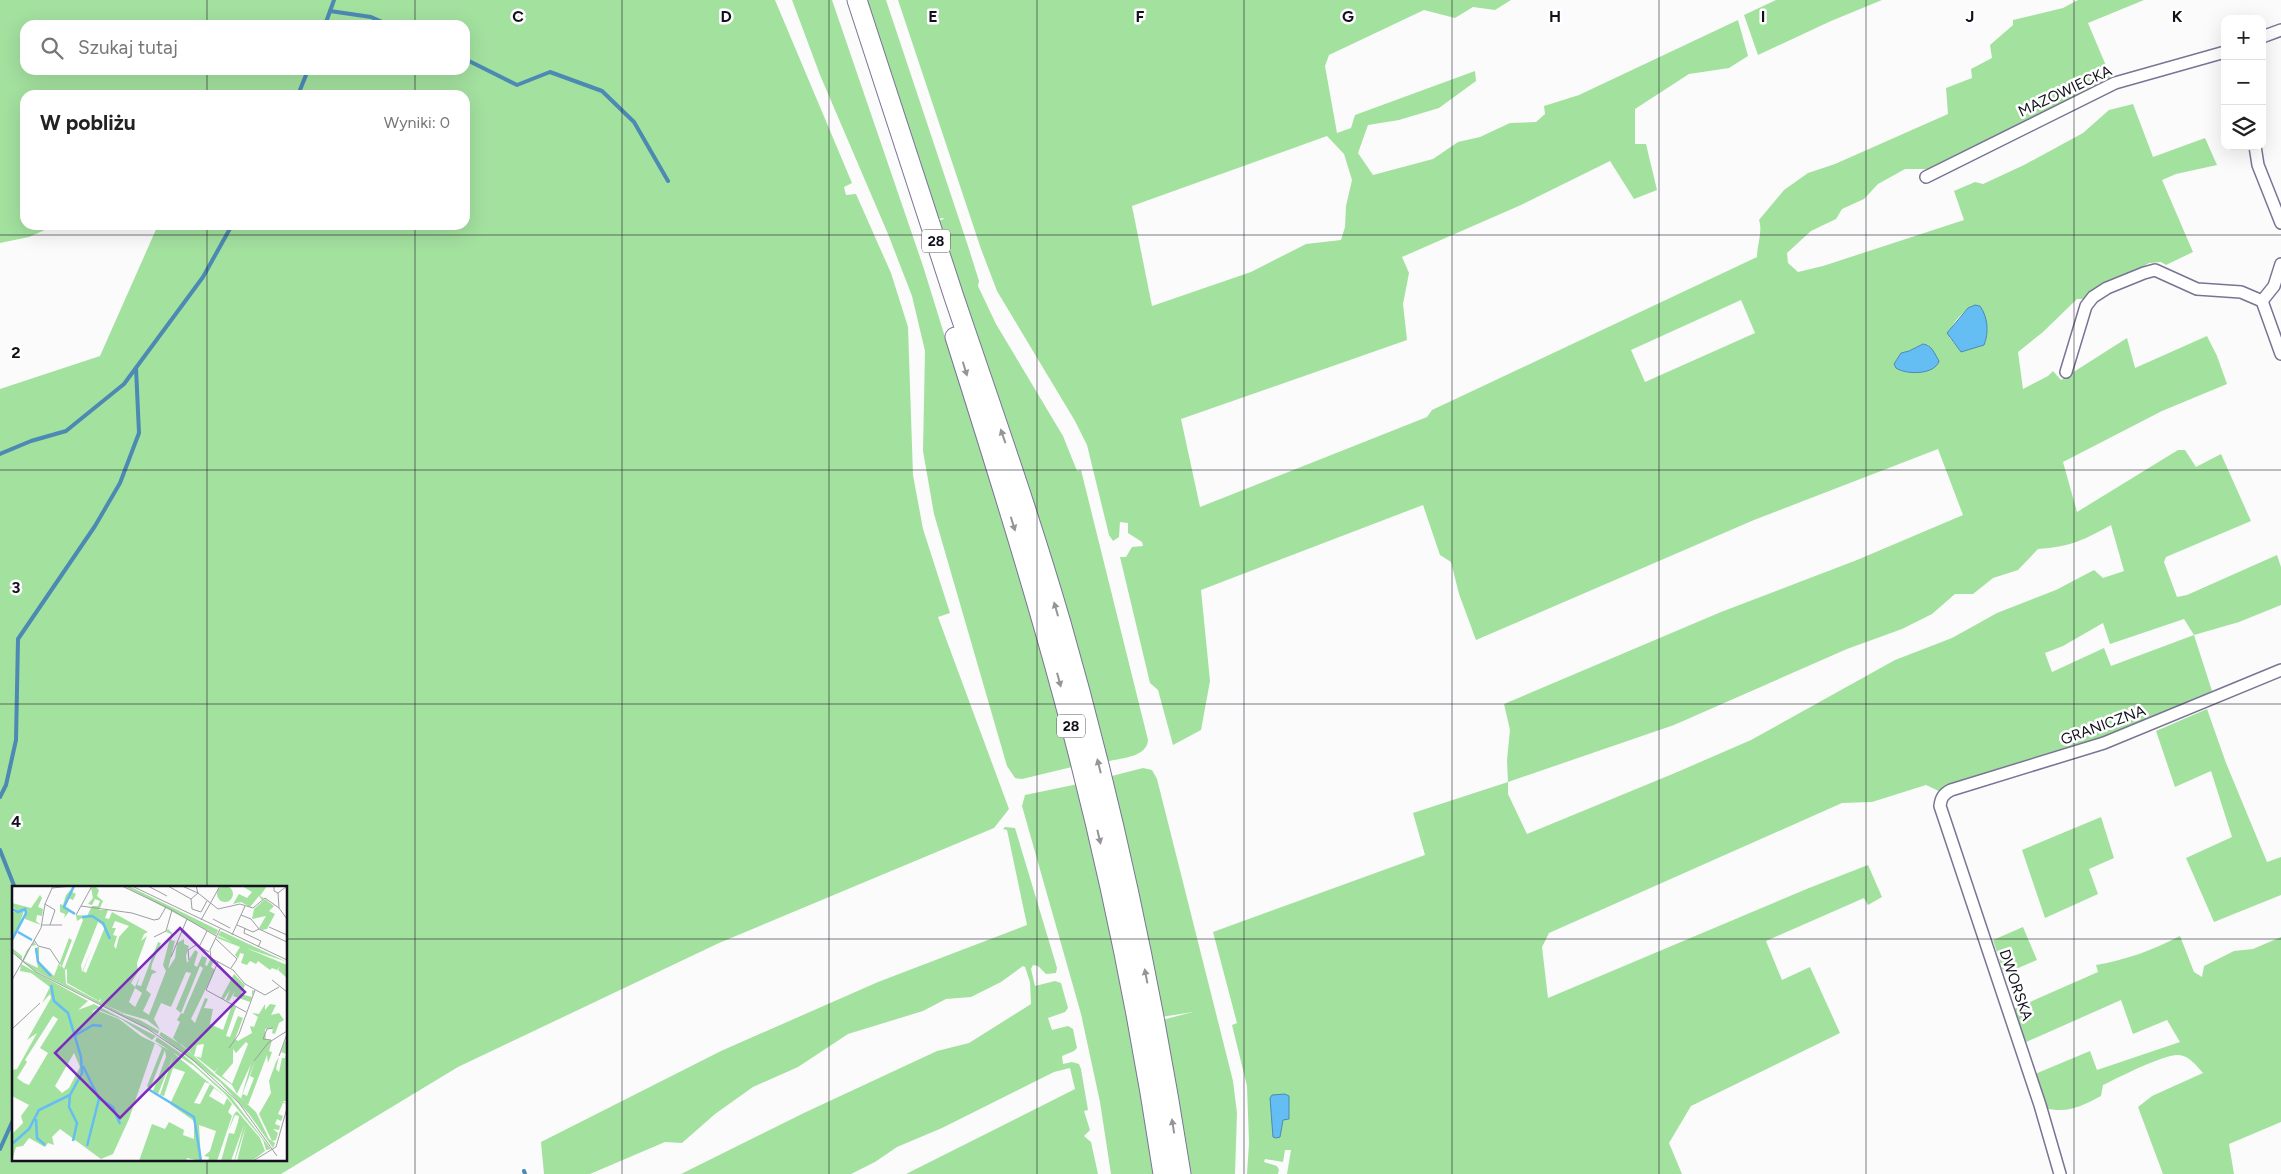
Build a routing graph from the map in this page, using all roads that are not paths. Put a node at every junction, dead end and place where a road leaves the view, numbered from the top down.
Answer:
1 (846, 0) edge
2 (857, 0) edge
3 (2281, 30) edge
4 (2266, 36) edge
5 (2221, 53) edge
6 (2256, 150) edge
7 (1926, 177) dead end
8 (2281, 223) edge
9 (2281, 264) edge
10 (2262, 301) junction
11 (2279, 338) edge
12 (2281, 354) edge
13 (2066, 372) dead end
14 (2281, 670) edge
15 (1940, 806) joint
16 (1163, 1174) edge
17 (1180, 1174) edge
18 (2060, 1174) edge

1 -> 16 main road, 28
17 -> 2 main road, 28
3 - 4 street
5 - 7 street, MAZOWIECKA
6 - 8 street
9 - 10 street
10 - 11 street
10 - 13 street
11 - 12 street
14 - 15 street, GRANICZNA
15 - 18 street, DWORSKA

